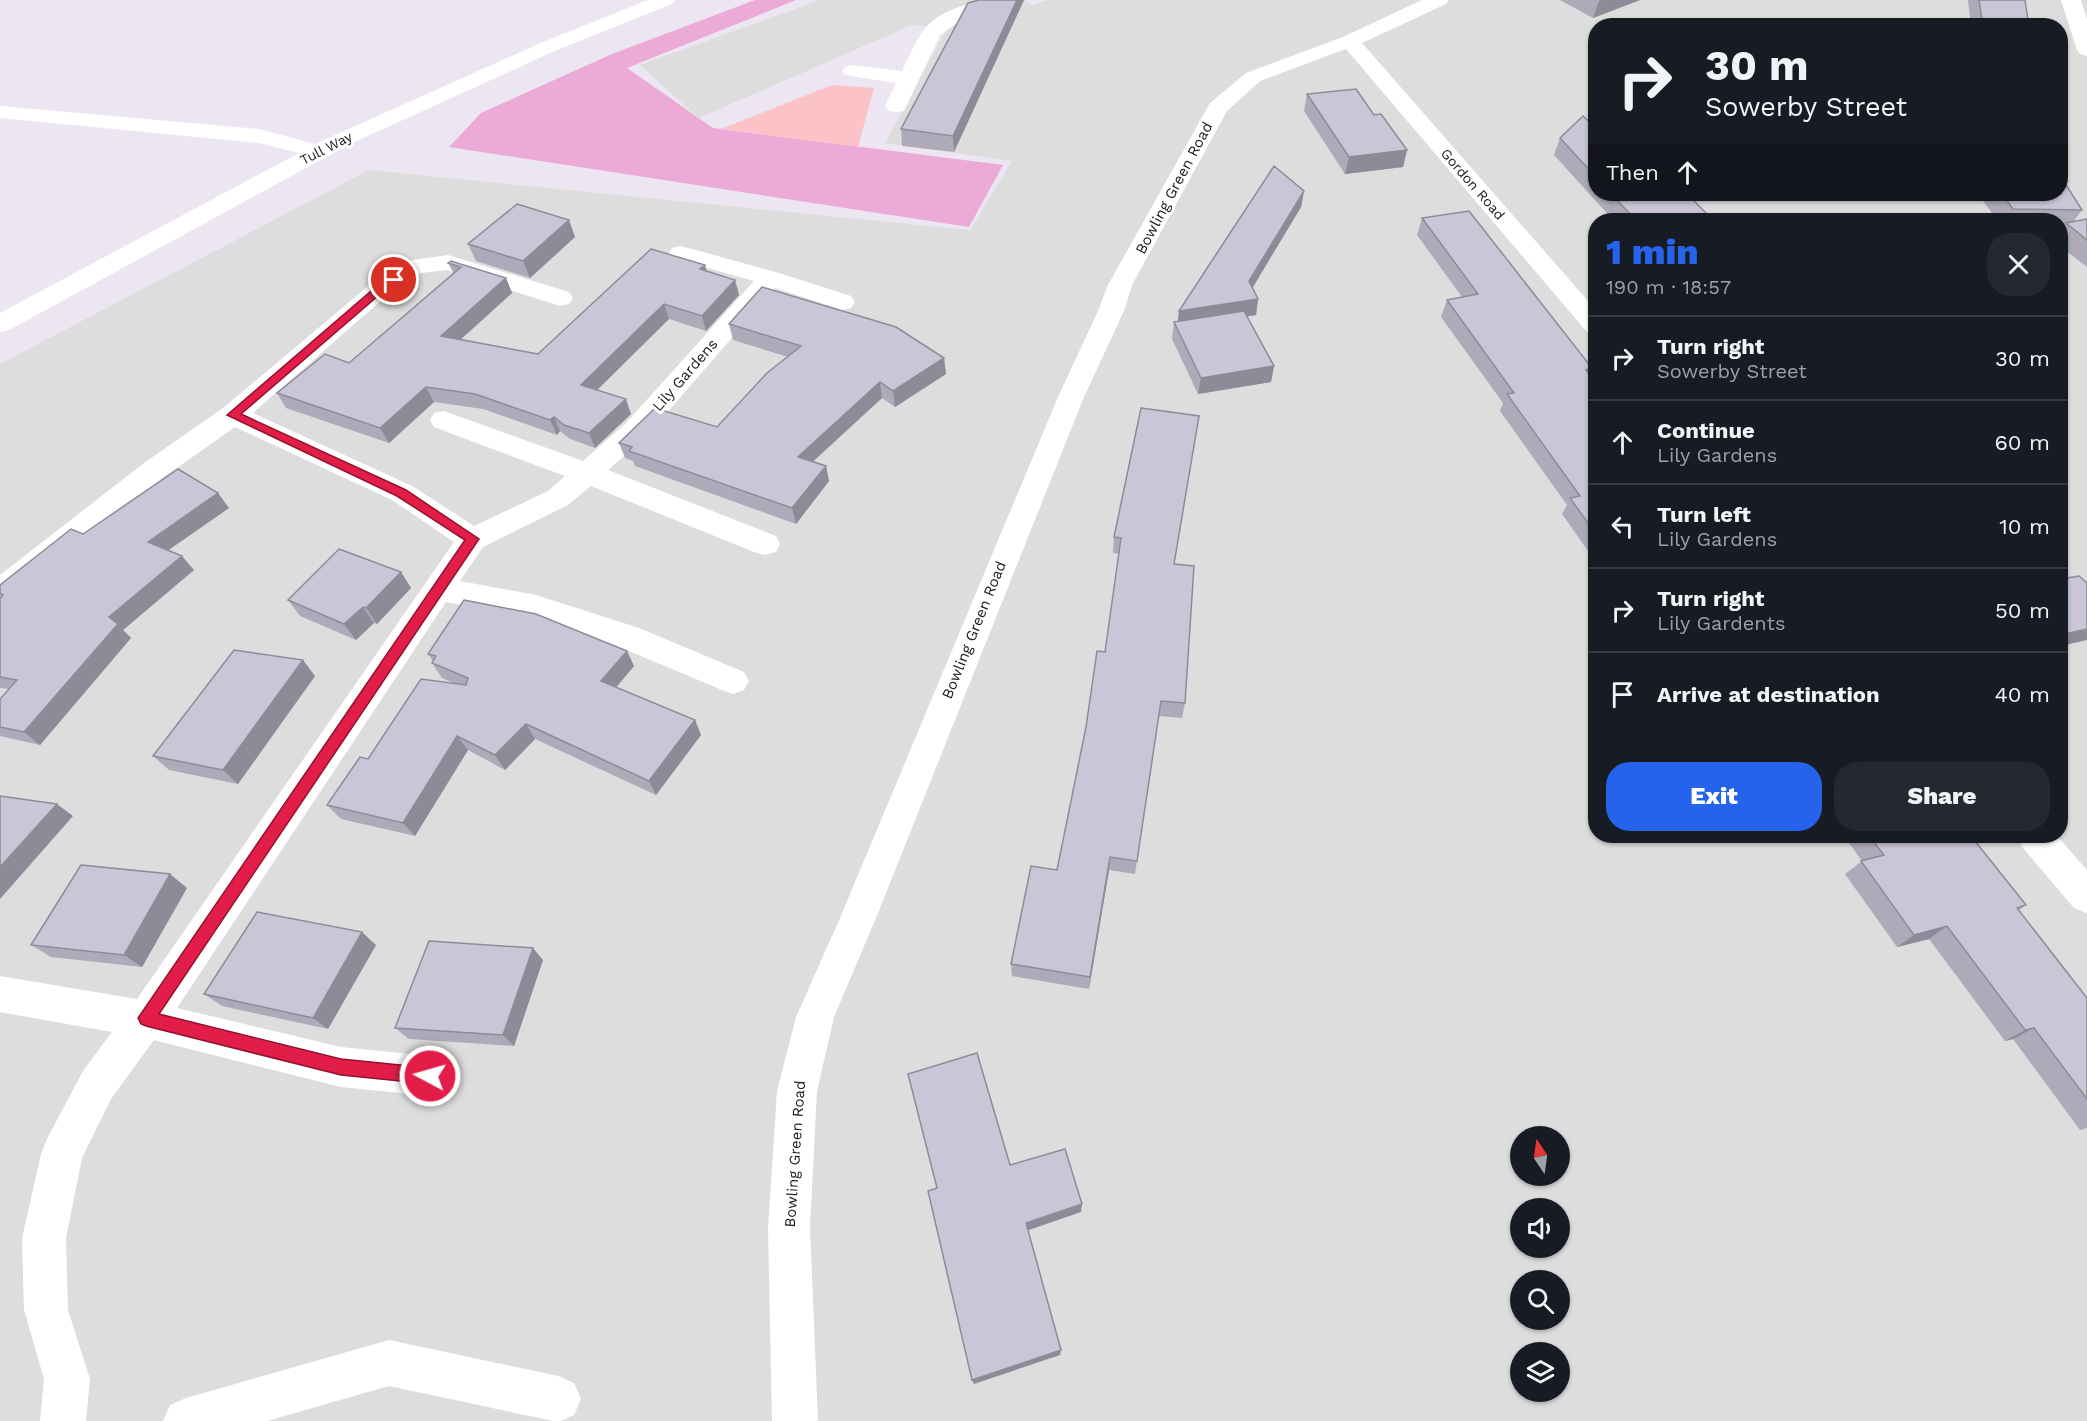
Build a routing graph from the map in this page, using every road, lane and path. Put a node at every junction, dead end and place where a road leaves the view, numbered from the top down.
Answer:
1 (665, 0) edge
2 (1004, 0) edge
3 (1438, 0) edge
4 (2071, 0) edge
5 (1350, 41) junction
6 (2087, 50) edge
7 (852, 72) dead end
8 (908, 78) junction
9 (896, 106) dead end
10 (0, 112) edge
11 (342, 139) junction
12 (369, 144) dead end
13 (315, 153) junction
14 (681, 253) dead end
15 (770, 278) junction
16 (560, 298) dead end
17 (842, 303) dead end
18 (1588, 317) edge
19 (0, 324) edge
20 (233, 415) junction
21 (444, 420) dead end
22 (587, 473) junction
23 (472, 539) junction
24 (765, 544) dead end
25 (0, 592) edge
26 (433, 596) junction
27 (733, 681) dead end
28 (2041, 843) edge
29 (2087, 896) edge
30 (0, 994) edge
31 (146, 1018) junction
32 (430, 1076) dead end
33 (558, 1400) dead end
34 (63, 1421) edge
35 (186, 1421) edge
36 (795, 1421) edge

1 - 11 street, Tull Way
2 - 8 street
3 - 5 street, Bowling Green Road
4 - 6 street
5 - 18 street, Gordon Road
5 - 36 street, Bowling Green Road
7 - 8 street
8 - 9 street
10 - 13 street
11 - 12 street
11 - 13 street, Tull Way
13 - 19 street, Tull Way
14 - 15 street
15 - 17 street
15 - 22 street, Lily Gardens
16 - 20 street
20 - 23 street
20 - 25 street
21 - 22 street
22 - 23 street, Lily Gardens
22 - 24 street
23 - 26 street
26 - 27 street
26 - 31 street
28 - 29 street
30 - 31 street
31 - 32 street
31 - 34 street
33 - 35 street

